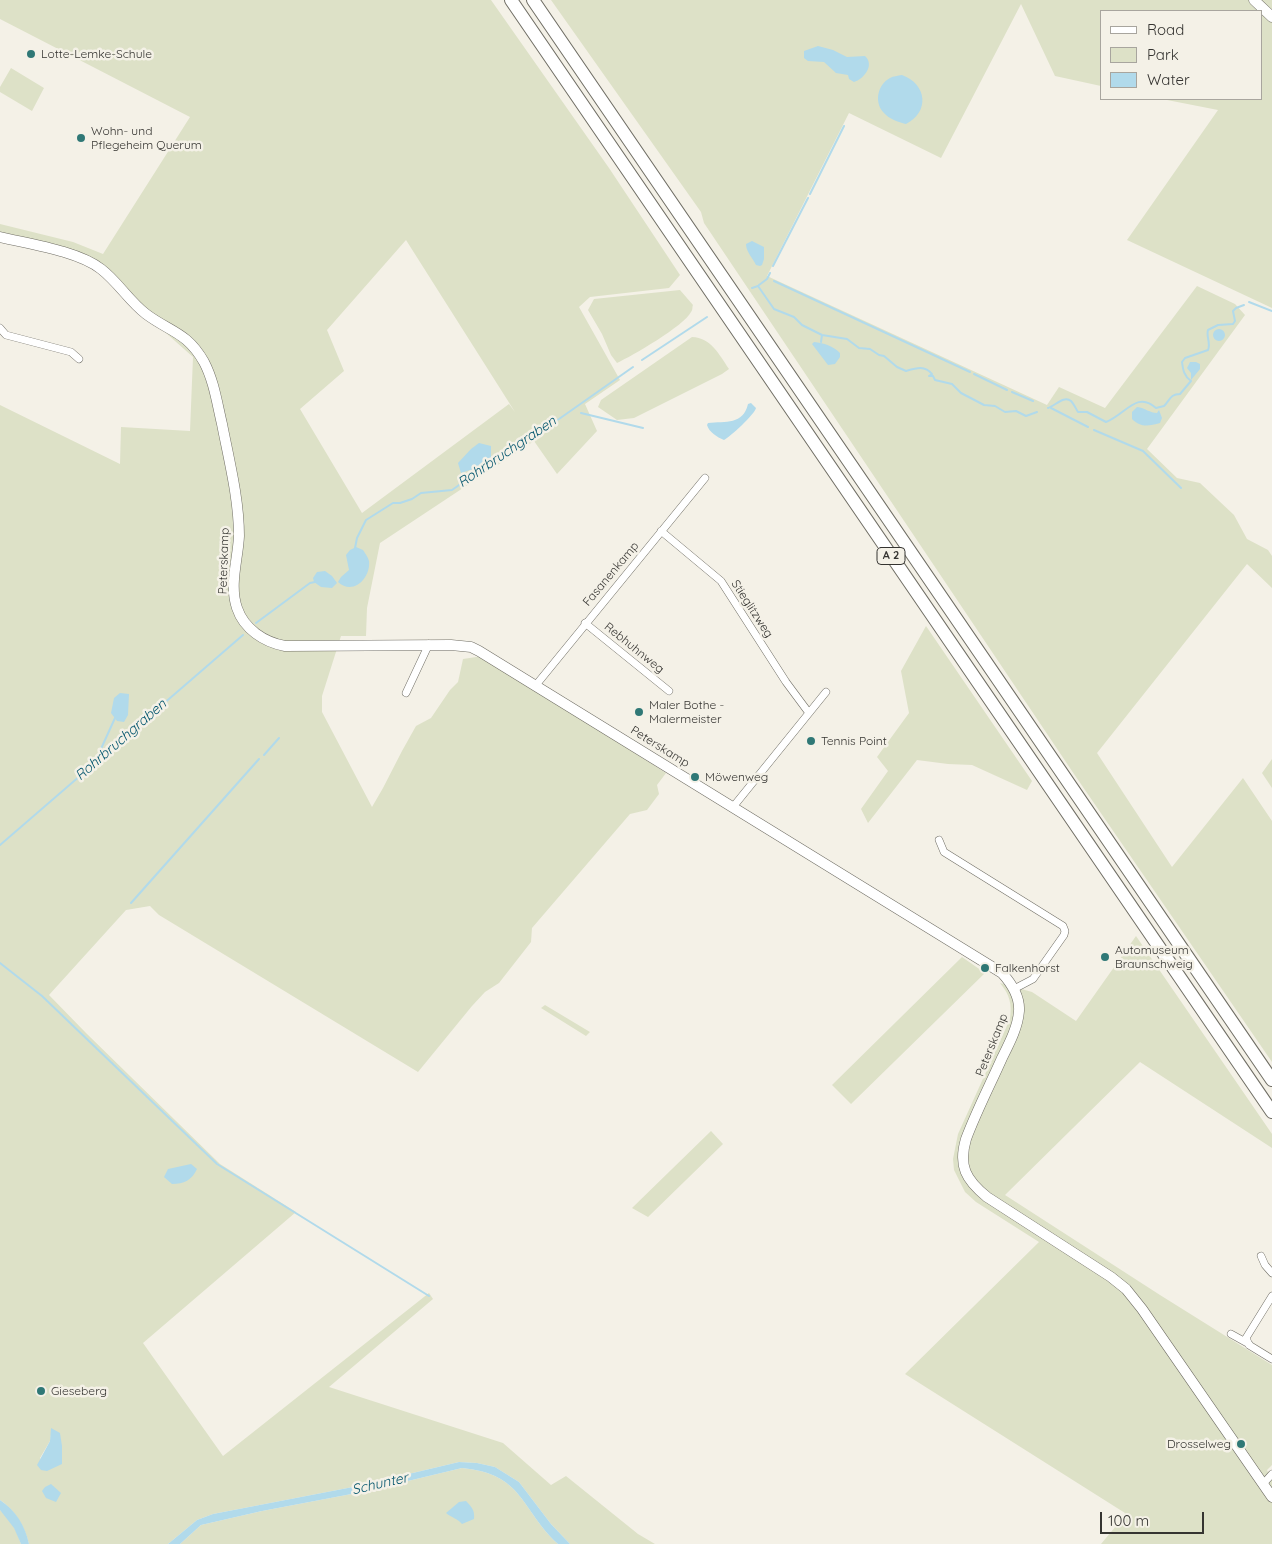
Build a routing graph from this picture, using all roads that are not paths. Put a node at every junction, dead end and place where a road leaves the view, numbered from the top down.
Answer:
1 (511, 0) edge
2 (533, 0) edge
3 (1254, 0) edge
4 (1272, 17) edge
5 (0, 237) edge
6 (0, 328) edge
7 (79, 359) dead end
8 (705, 478) dead end
9 (661, 531) junction
10 (585, 623) junction
11 (429, 644) junction
12 (536, 685) junction
13 (669, 691) dead end
14 (826, 692) dead end
15 (406, 693) dead end
16 (809, 713) junction
17 (733, 807) junction
18 (939, 840) dead end
19 (1014, 989) junction
20 (1272, 1080) edge
21 (1272, 1112) edge
22 (1261, 1256) dead end
23 (1272, 1273) edge
24 (1272, 1296) edge
25 (1231, 1334) dead end
26 (1249, 1345) junction
27 (1272, 1359) edge
28 (1272, 1474) edge
29 (1263, 1484) junction
30 (1272, 1497) edge

1 - 21 highway, A 2
2 - 20 highway, A 2
3 - 4 street
5 - 11 street, Peterskamp
6 - 7 street
8 - 9 street, Fasanenkamp
9 - 10 street, Fasanenkamp
9 - 16 street, Stieglitzweg
10 - 12 street, Fasanenkamp
10 - 13 street, Rebhuhnweg
11 - 12 street, Peterskamp
11 - 15 street
12 - 17 street, Peterskamp
14 - 16 street
16 - 17 street
17 - 19 street, Peterskamp
18 - 19 street
19 - 29 street, Peterskamp
22 - 23 street
24 - 26 street
25 - 26 street
26 - 27 street
28 - 29 street
29 - 30 street, Peterskamp

